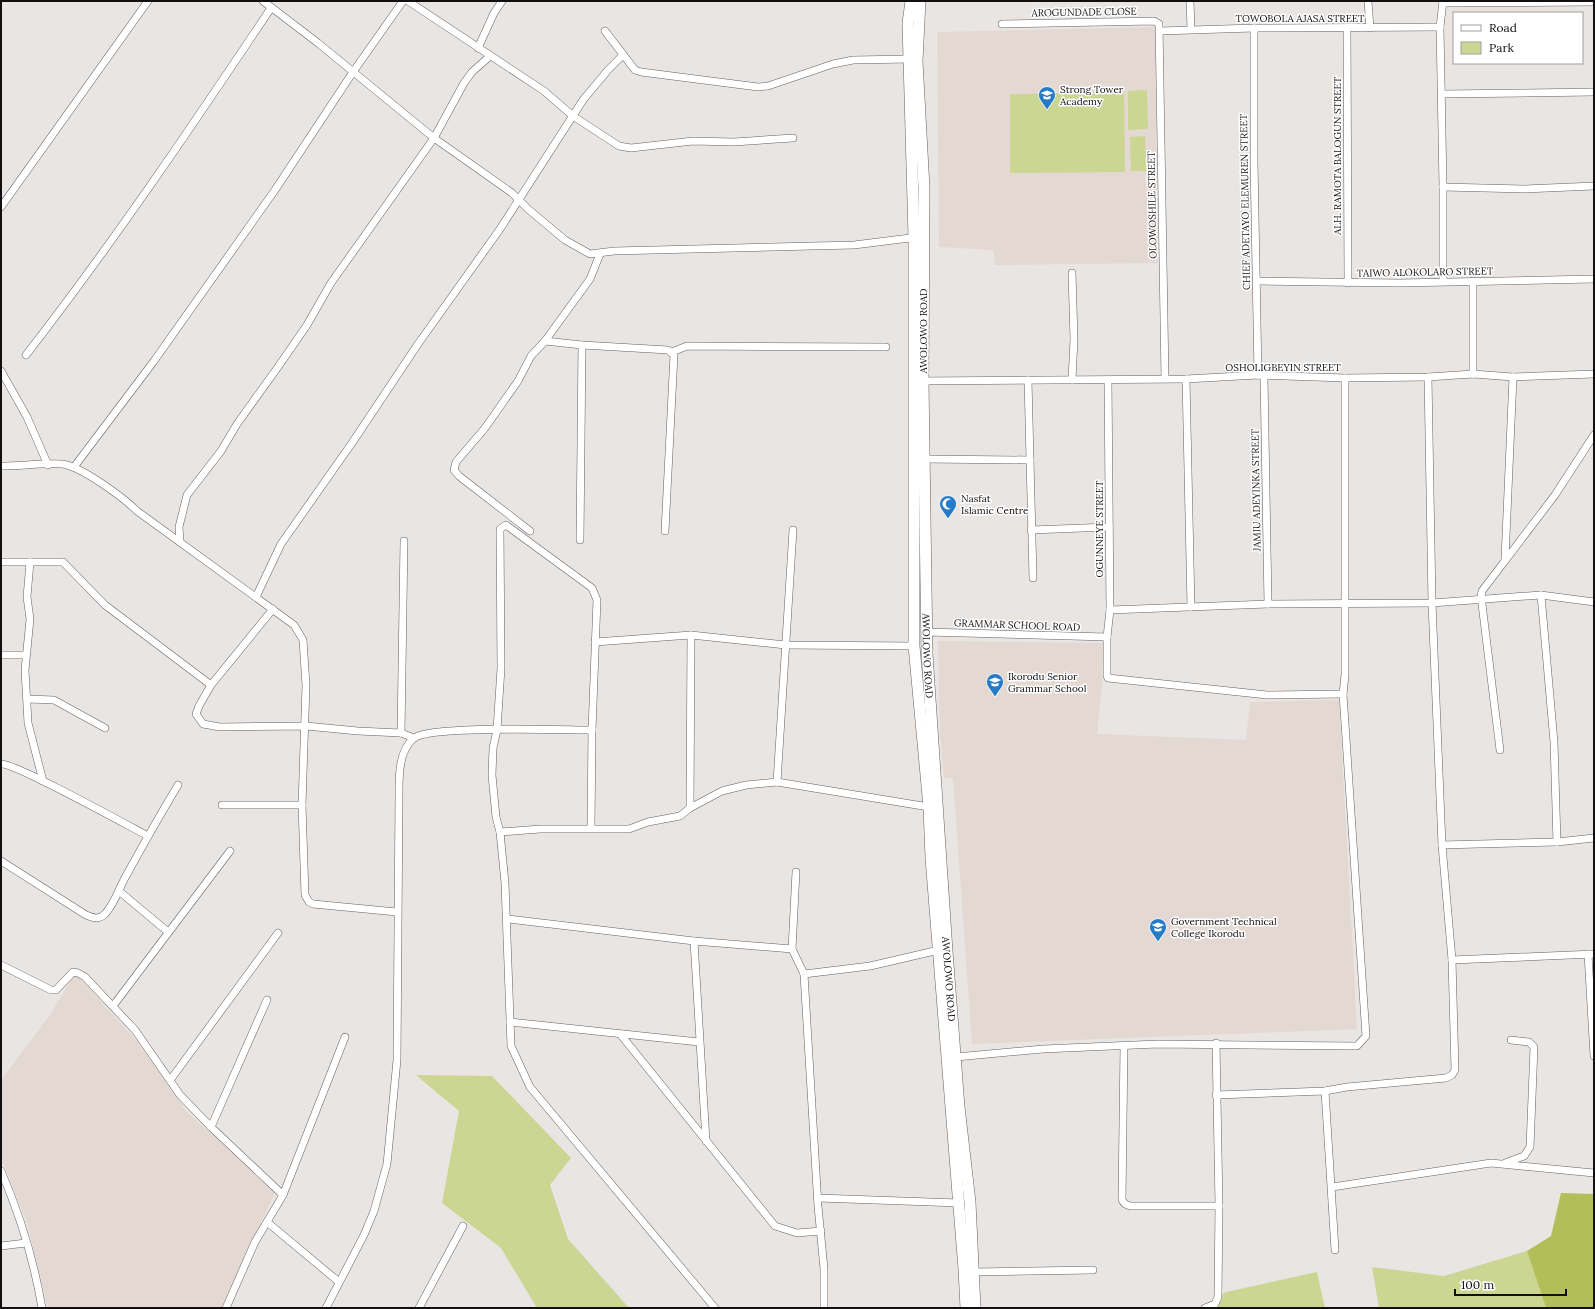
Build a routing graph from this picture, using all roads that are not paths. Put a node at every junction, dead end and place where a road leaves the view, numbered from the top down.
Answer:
1 (148, 1) edge
2 (262, 1) edge
3 (403, 1) edge
4 (408, 1) edge
5 (502, 1) edge
6 (911, 1) edge
7 (920, 1) edge
8 (1190, 1) edge
9 (1368, 1) edge
10 (1571, 1) edge
11 (1443, 2) edge
12 (1594, 2) edge
13 (271, 8) junction
14 (1002, 24) dead end
15 (1440, 27) junction
16 (1254, 28) junction
17 (1347, 28) junction
18 (1370, 28) junction
19 (1191, 29) junction
20 (606, 31) dead end
21 (1160, 31) junction
22 (478, 48) junction
23 (623, 55) junction
24 (490, 56) junction
25 (909, 59) junction
26 (353, 72) junction
27 (1594, 92) edge
28 (1442, 94) junction
29 (573, 116) junction
30 (434, 138) junction
31 (793, 138) dead end
32 (1594, 186) edge
33 (1443, 187) junction
34 (518, 200) junction
35 (1, 207) edge
36 (918, 237) junction
37 (600, 254) junction
38 (1072, 273) dead end
39 (1594, 280) edge
40 (1256, 281) junction
41 (1443, 281) junction
42 (1473, 281) junction
43 (1348, 283) junction
44 (545, 341) junction
45 (582, 345) junction
46 (886, 347) dead end
47 (672, 352) junction
48 (26, 355) dead end
49 (1, 371) edge
50 (1473, 374) junction
51 (1594, 374) edge
52 (1261, 376) junction
53 (1428, 377) junction
54 (1514, 377) junction
55 (1165, 378) junction
56 (1345, 378) junction
57 (1186, 379) junction
58 (1028, 380) junction
59 (1072, 380) junction
60 (1108, 380) junction
61 (918, 381) junction
62 (1594, 435) edge
63 (925, 459) junction
64 (1030, 460) junction
65 (48, 465) junction
66 (1, 466) edge
67 (74, 467) junction
68 (1109, 527) junction
69 (793, 530) dead end
70 (1031, 530) junction
71 (530, 531) dead end
72 (666, 531) dead end
73 (580, 540) dead end
74 (404, 541) dead end
75 (180, 542) junction
76 (1505, 559) junction
77 (1, 562) edge
78 (30, 562) junction
79 (1032, 578) dead end
80 (1541, 595) junction
81 (256, 597) junction
82 (1482, 600) junction
83 (1594, 602) edge
84 (1345, 603) junction
85 (1432, 603) junction
86 (1268, 604) junction
87 (1190, 607) junction
88 (273, 609) junction
89 (1110, 610) junction
90 (926, 632) junction
91 (691, 635) junction
92 (1107, 637) junction
93 (595, 642) junction
94 (786, 645) junction
95 (914, 646) junction
96 (1, 655) edge
97 (26, 655) junction
98 (211, 686) junction
99 (1342, 694) junction
100 (28, 699) junction
101 (306, 726) junction
102 (105, 728) dead end
103 (496, 730) junction
104 (592, 730) junction
105 (401, 733) junction
106 (414, 738) junction
107 (1500, 750) dead end
108 (1, 764) edge
109 (43, 781) junction
110 (777, 782) junction
111 (178, 785) dead end
112 (222, 805) dead end
113 (302, 805) junction
114 (929, 807) junction
115 (690, 808) junction
116 (591, 828) junction
117 (500, 832) junction
118 (148, 836) junction
119 (935, 838) junction
120 (1594, 838) edge
121 (1557, 842) junction
122 (1442, 845) junction
123 (230, 851) dead end
124 (1, 861) edge
125 (796, 872) dead end
126 (119, 891) junction
127 (397, 912) junction
128 (508, 919) junction
129 (168, 932) junction
130 (278, 933) dead end
131 (694, 942) junction
132 (792, 949) junction
133 (939, 950) junction
134 (1591, 954) edge
135 (1452, 960) junction
136 (1, 964) edge
137 (804, 974) junction
138 (267, 1000) dead end
139 (113, 1006) junction
140 (510, 1022) junction
141 (621, 1035) junction
142 (345, 1037) dead end
143 (1511, 1040) dead end
144 (699, 1042) junction
145 (1216, 1043) junction
146 (1124, 1046) junction
147 (1594, 1056) edge
148 (956, 1057) junction
149 (171, 1079) junction
150 (1325, 1091) junction
151 (1216, 1095) junction
152 (211, 1127) junction
153 (706, 1142) junction
154 (1501, 1164) junction
155 (1, 1172) edge
156 (1594, 1173) edge
157 (1332, 1187) junction
158 (283, 1195) junction
159 (818, 1198) junction
160 (959, 1203) junction
161 (1219, 1206) junction
162 (267, 1222) junction
163 (463, 1226) dead end
164 (821, 1231) junction
165 (26, 1243) junction
166 (1, 1246) edge
167 (1335, 1250) dead end
168 (1093, 1270) dead end
169 (975, 1272) junction
170 (339, 1282) junction
171 (42, 1308) edge
172 (226, 1308) edge
173 (326, 1308) edge
174 (419, 1308) edge
175 (715, 1308) edge
176 (824, 1308) edge
177 (966, 1308) edge
178 (975, 1308) edge
179 (1205, 1308) edge

1 - 35 street
2 - 13 street
3 - 26 street
4 - 22 street
5 - 22 street
6 - 25 main road, AWOLOWO ROAD
7 - 36 main road, AWOLOWO ROAD
8 - 19 street
9 - 18 street
10 - 11 street
10 - 12 street
11 - 15 street
13 - 26 street
13 - 48 street
14 - 21 street, AROGUNDADE CLOSE
15 - 18 street, TOWOBOLA AJASA STREET
15 - 28 street
16 - 17 street, TOWOBOLA AJASA STREET
16 - 19 street, TOWOBOLA AJASA STREET
16 - 40 street, CHIEF ADETAYO ELEMUREN STREET
17 - 18 street, TOWOBOLA AJASA STREET
17 - 43 street, ALH. RAMOTA BALOGUN STREET
19 - 21 street, TOWOBOLA AJASA STREET
20 - 23 street
21 - 55 street, OLOWOSHILE STREET
22 - 24 street
23 - 25 street
23 - 29 street
24 - 29 street
24 - 30 street
25 - 36 main road, AWOLOWO ROAD
26 - 30 street
26 - 67 street
27 - 28 street
28 - 33 street
29 - 31 street
29 - 34 street
30 - 34 street
30 - 75 street
32 - 33 street
33 - 41 street
34 - 37 street
34 - 81 street
36 - 37 street
36 - 61 main road, AWOLOWO ROAD
37 - 44 street
38 - 59 street
39 - 42 street, TAIWO ALOKOLARO STREET
40 - 43 street, TAIWO ALOKOLARO STREET
40 - 52 street, CHIEF ADETAYO ELEMUREN STREET
41 - 42 street, TAIWO ALOKOLARO STREET
41 - 43 street, TAIWO ALOKOLARO STREET
42 - 50 street
44 - 45 street
44 - 71 street
45 - 47 street
45 - 73 street
46 - 47 street
47 - 72 street
49 - 65 street
50 - 53 street, OSHOLIGBEYIN STREET
50 - 54 street, OSHOLIGBEYIN STREET
51 - 54 street, OSHOLIGBEYIN STREET
52 - 56 street, OSHOLIGBEYIN STREET
52 - 57 street, OSHOLIGBEYIN STREET
52 - 86 street, JAMIU ADEYINKA STREET
53 - 56 street, OSHOLIGBEYIN STREET
53 - 85 street
54 - 76 street
55 - 57 street, OSHOLIGBEYIN STREET
55 - 60 street, OSHOLIGBEYIN STREET
56 - 84 street
57 - 87 street
58 - 59 street, OSHOLIGBEYIN STREET
58 - 61 street, OSHOLIGBEYIN STREET
58 - 64 street
59 - 60 street, OSHOLIGBEYIN STREET
60 - 68 street, OGUNNEYE STREET
61 - 63 main road, AWOLOWO ROAD
61 - 95 main road, AWOLOWO ROAD
62 - 76 street
63 - 64 street
63 - 90 main road, AWOLOWO ROAD
64 - 70 street
65 - 66 street
65 - 67 street
67 - 75 street
68 - 70 street
68 - 89 street, OGUNNEYE STREET
69 - 94 street
70 - 79 street
74 - 105 street
75 - 81 street
76 - 82 street
77 - 78 street
78 - 97 street
78 - 98 street
80 - 82 street
80 - 83 street
80 - 121 street
81 - 88 street
82 - 85 street
82 - 107 street
84 - 85 street
84 - 86 street
84 - 99 street
85 - 122 street
86 - 87 street
87 - 89 street
88 - 98 street
88 - 101 street
89 - 92 street, OGUNNEYE STREET
90 - 92 street, GRAMMAR SCHOOL ROAD
90 - 119 main road, AWOLOWO ROAD
91 - 93 street
91 - 94 street
91 - 115 street
92 - 99 street, OGUNNEYE STREET
93 - 103 street
93 - 104 street
94 - 95 street
94 - 110 street
95 - 114 main road, AWOLOWO ROAD
96 - 97 street
97 - 100 street
98 - 101 street
99 - 145 street
100 - 102 street
100 - 109 street
101 - 105 street
101 - 113 street
103 - 104 street
103 - 106 street
103 - 117 street
104 - 116 street
105 - 106 street
106 - 127 street
108 - 109 street
109 - 118 street
110 - 114 street
110 - 115 street
111 - 118 street
112 - 113 street
113 - 127 street
114 - 119 main road, AWOLOWO ROAD
115 - 116 street
116 - 117 street
117 - 128 street
118 - 126 street
119 - 133 main road, AWOLOWO ROAD
119 - 148 main road, AWOLOWO ROAD
120 - 121 street
121 - 122 street
122 - 135 street
123 - 129 street
124 - 126 street
125 - 132 street
126 - 129 street
127 - 170 street
128 - 131 street
128 - 140 street
129 - 139 street
130 - 149 street
131 - 132 street
131 - 144 street
132 - 137 street
133 - 137 street
133 - 160 main road, AWOLOWO ROAD
134 - 135 street
134 - 147 street
135 - 150 street
136 - 139 street
137 - 159 street
138 - 152 street
139 - 149 street
140 - 141 street
140 - 175 street
141 - 144 street
141 - 153 street
142 - 158 street
143 - 154 street
144 - 153 street
145 - 146 street
145 - 151 street
146 - 148 street
146 - 161 street
148 - 169 main road, AWOLOWO ROAD
149 - 152 street
150 - 151 street
150 - 157 street
151 - 161 street
152 - 158 street
153 - 164 street
154 - 156 street
154 - 157 street
155 - 165 street
157 - 167 street
158 - 162 street
159 - 160 street
159 - 164 street
160 - 177 main road, AWOLOWO ROAD
161 - 179 street
162 - 170 street
162 - 172 street
163 - 174 street
164 - 176 street
165 - 166 street
165 - 171 street
168 - 169 street
169 - 178 main road, AWOLOWO ROAD
170 - 173 street

